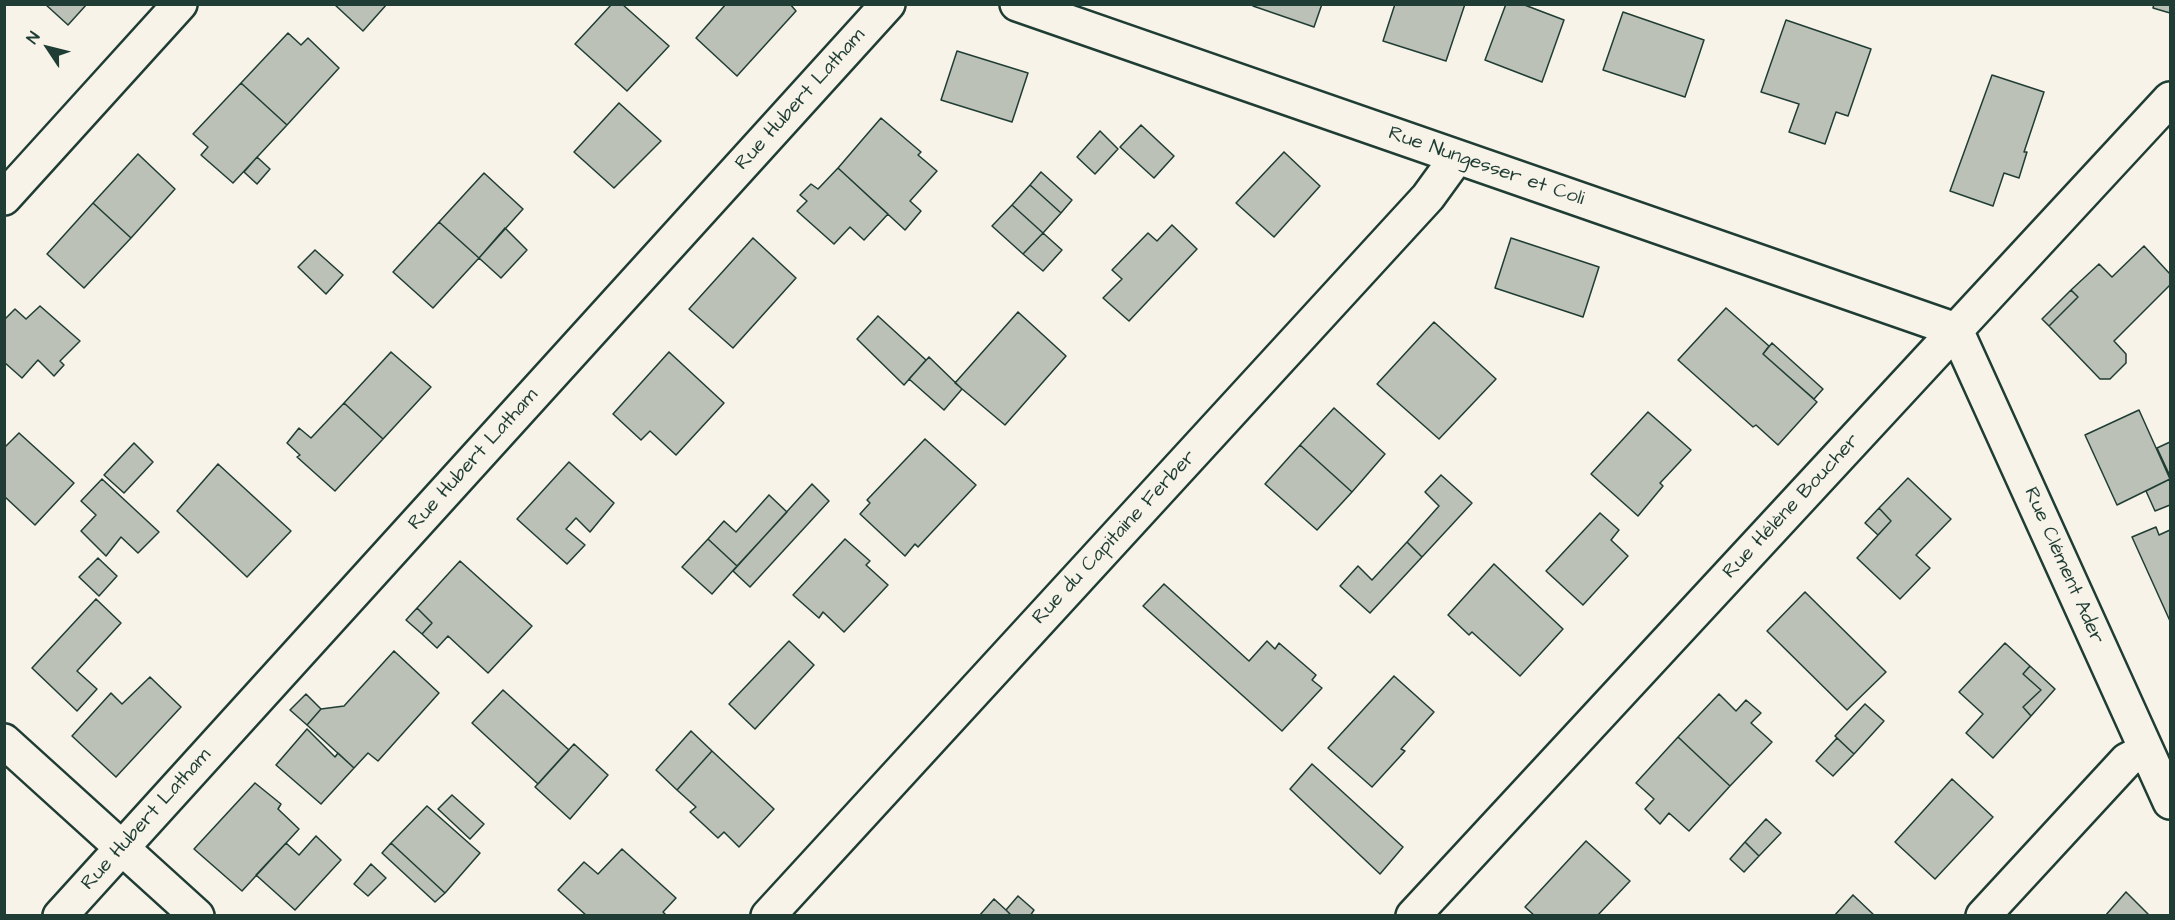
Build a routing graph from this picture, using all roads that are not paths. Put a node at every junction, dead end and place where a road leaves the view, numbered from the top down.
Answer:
1 (180, 4) edge
2 (888, 4) edge
3 (1017, 4) edge
4 (2170, 99) edge
5 (1457, 157) junction
6 (4, 198) edge
7 (1956, 330) junction
8 (4, 741) edge
9 (2146, 750) junction
10 (2170, 802) edge
11 (122, 848) junction
12 (60, 915) edge
13 (197, 915) edge
14 (768, 915) edge
15 (1413, 915) edge
16 (1983, 915) edge

1 - 6 street
2 - 11 street, Rue Hubert Latham
3 - 5 street, Rue Nungesser et Coli
4 - 7 street, Rue Hélène Boucher
5 - 7 street, Rue Nungesser et Coli
5 - 14 street, Rue du Capitaine Ferber
7 - 9 street, Rue Clément Ader
7 - 15 street, Rue Hélène Boucher
8 - 11 street
9 - 10 street, Rue Clément Ader
9 - 16 street
11 - 12 street, Rue Hubert Latham
11 - 13 street

